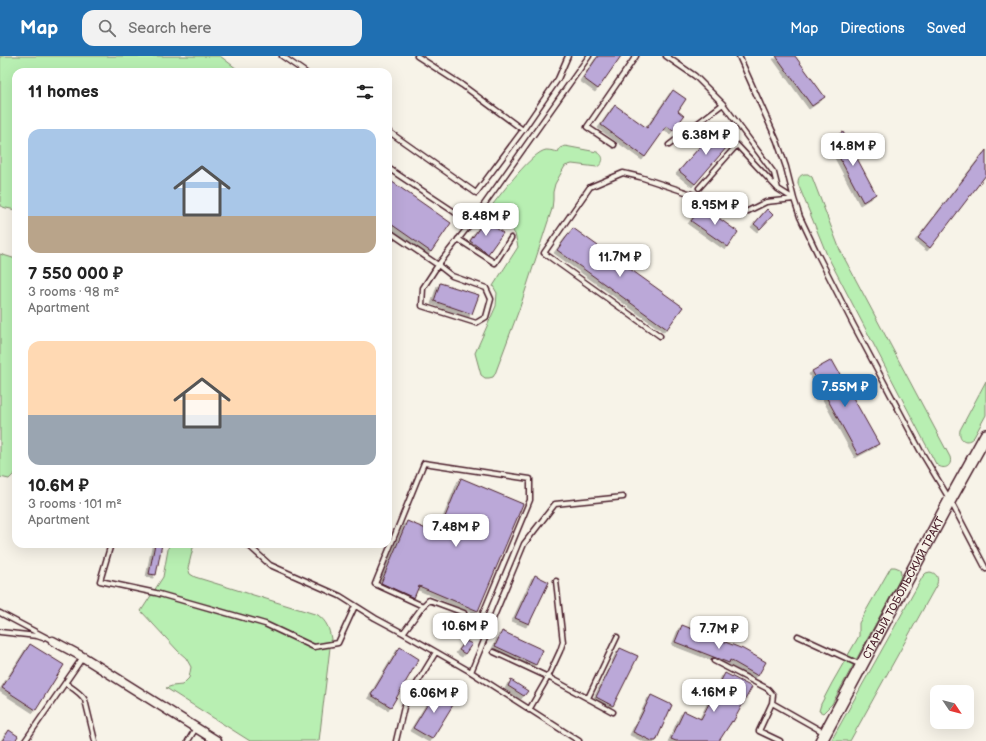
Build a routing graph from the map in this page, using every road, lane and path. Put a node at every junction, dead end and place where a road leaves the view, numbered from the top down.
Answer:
1 (282, 56) edge
2 (417, 56) edge
3 (568, 56) edge
4 (589, 56) edge
5 (636, 56) edge
6 (666, 56) edge
7 (739, 56) edge
8 (288, 58) edge
9 (299, 68) edge
10 (723, 104) junction
11 (523, 130) junction
12 (392, 133) edge
13 (614, 145) dead end
14 (669, 145) dead end
15 (392, 171) edge
16 (699, 188) dead end
17 (778, 189) junction
18 (794, 199) junction
19 (471, 223) junction
20 (392, 234) edge
21 (511, 238) dead end
22 (458, 239) junction
23 (438, 265) junction
24 (660, 336) dead end
25 (986, 435) edge
26 (623, 497) dead end
27 (950, 500) junction
28 (392, 542) edge
29 (110, 548) edge
30 (251, 548) edge
31 (390, 548) edge
32 (986, 569) edge
33 (556, 581) dead end
34 (355, 606) junction
35 (423, 606) junction
36 (0, 613) edge
37 (464, 613) dead end
38 (481, 618) dead end
39 (0, 632) edge
40 (403, 632) junction
41 (798, 636) dead end
42 (617, 637) dead end
43 (53, 641) junction
44 (436, 652) junction
45 (494, 652) dead end
46 (82, 658) junction
47 (714, 661) dead end
48 (861, 665) junction
49 (471, 672) junction
50 (548, 676) junction
51 (65, 683) junction
52 (588, 698) junction
53 (772, 703) junction
54 (529, 710) junction
55 (613, 712) dead end
56 (196, 728) junction
57 (823, 737) edge
58 (25, 741) edge
59 (95, 741) edge
60 (188, 741) edge
61 (217, 741) edge
62 (396, 741) edge
63 (578, 741) edge
64 (780, 741) edge

1 - 8 lane
2 - 11 lane
3 - 11 lane
4 - 19 lane
5 - 13 lane
6 - 10 lane
7 - 18 lane
8 - 9 lane
10 - 14 lane
10 - 17 lane
11 - 12 lane
15 - 19 lane
16 - 17 lane
17 - 18 lane
18 - 24 lane
18 - 27 lane
19 - 22 lane
20 - 23 lane
21 - 22 lane
22 - 23 lane
23 - 23 lane
25 - 27 street, СТАРЫЙ ТОБОЛЬСКИЙ ТРАКТ
26 - 49 lane
27 - 32 lane
27 - 48 street, СТАРЫЙ ТОБОЛЬСКИЙ ТРАКТ
28 - 38 lane
29 - 34 lane
30 - 34 lane
31 - 35 lane
33 - 50 lane
34 - 40 lane
35 - 37 lane
35 - 40 lane
36 - 43 lane
39 - 43 lane
40 - 44 lane
41 - 48 lane
42 - 52 lane
43 - 46 street
44 - 49 lane
44 - 62 lane
45 - 50 lane
46 - 51 lane
46 - 56 street
47 - 53 lane
48 - 57 street, СТАРЫЙ ТОБОЛЬСКИЙ ТРАКТ
49 - 54 lane
50 - 52 lane
50 - 54 lane
51 - 58 lane
51 - 59 lane
52 - 55 lane
53 - 57 lane
53 - 64 lane
54 - 63 lane
56 - 60 lane
56 - 61 street

